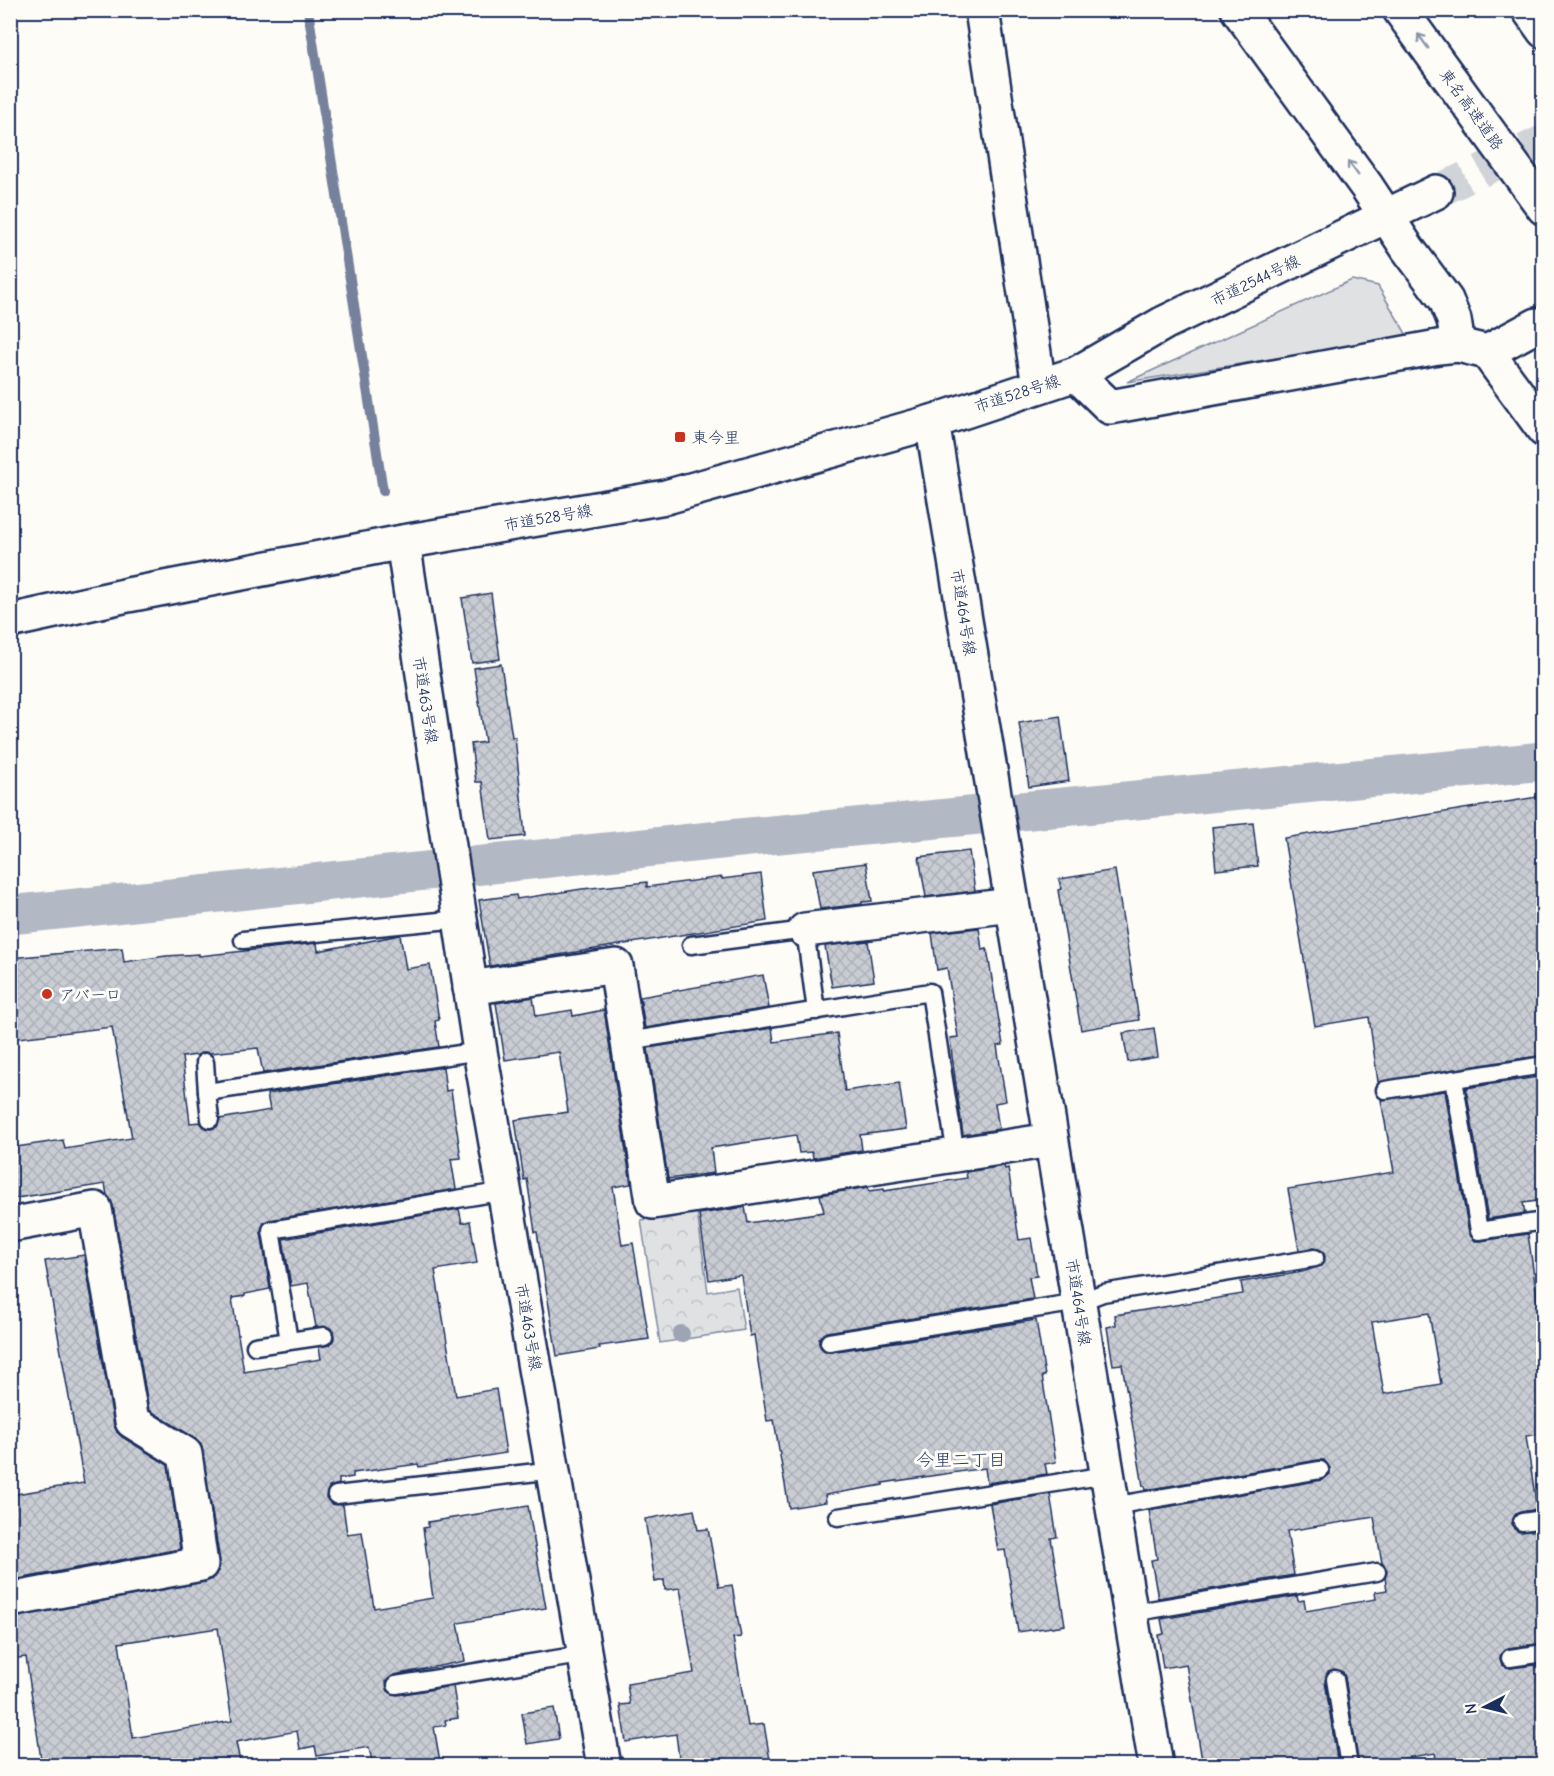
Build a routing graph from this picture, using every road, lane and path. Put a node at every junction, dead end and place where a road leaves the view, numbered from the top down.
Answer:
1 (982, 10) edge
2 (1238, 10) edge
3 (1400, 10) edge
4 (1528, 10) edge
5 (1544, 31) edge
6 (1436, 192) tunnel mouth
7 (1544, 208) edge
8 (1386, 216) junction
9 (1538, 325) dead end
10 (1473, 349) junction
11 (1076, 374) junction
12 (1039, 386) junction
13 (932, 422) junction
14 (1544, 430) edge
15 (403, 542) junction
16 (10, 621) edge
17 (455, 888) junction
18 (1012, 905) junction
19 (805, 930) junction
20 (243, 940) dead end
21 (692, 945) dead end
22 (470, 988) junction
23 (816, 1011) junction
24 (628, 1041) junction
25 (480, 1051) junction
26 (205, 1062) dead end
27 (1544, 1065) edge
28 (1454, 1079) junction
29 (1385, 1090) dead end
30 (207, 1092) junction
31 (210, 1119) dead end
32 (1051, 1140) junction
33 (956, 1155) junction
34 (505, 1191) junction
35 (1544, 1221) edge
36 (10, 1225) edge
37 (1315, 1258) dead end
38 (1079, 1302) junction
39 (324, 1336) dead end
40 (289, 1341) junction
41 (829, 1342) dead end
42 (255, 1346) dead end
43 (554, 1470) junction
44 (1320, 1470) dead end
45 (1107, 1475) junction
46 (336, 1495) dead end
47 (1113, 1506) junction
48 (838, 1517) dead end
49 (1544, 1519) edge
50 (1522, 1522) dead end
51 (1377, 1572) dead end
52 (10, 1600) edge
53 (1131, 1613) junction
54 (1544, 1653) edge
55 (586, 1654) junction
56 (1510, 1658) dead end
57 (1335, 1679) dead end
58 (396, 1685) dead end
59 (604, 1766) edge
60 (1156, 1766) edge
61 (1348, 1766) edge

1 - 12 main road
8 -> 2 main road
7 -> 3 main road, 東名高速道路
4 - 5 main road
6 - 8 main road, 市道2544号線
8 - 10 main road
8 - 11 main road, 市道2544号線
9 - 10 main road
10 - 11 main road
10 - 14 main road
11 - 12 main road, 市道528号線
12 - 13 main road, 市道528号線
13 - 15 main road, 市道528号線
13 - 18 main road, 市道464号線
15 - 16 main road, 市道528号線
15 - 17 main road, 市道463号線
17 - 20 lane
17 - 22 main road, 市道463号線
18 - 19 main road
18 - 32 main road, 市道464号線
19 - 21 lane
19 - 23 lane
22 - 24 main road
22 - 25 main road, 市道463号線
23 - 24 lane
23 - 33 lane
24 - 33 main road
25 - 30 lane
25 - 34 main road, 市道463号線
26 - 30 lane
27 - 28 lane
28 - 29 lane
28 - 35 lane
30 - 31 lane
32 - 33 main road
32 - 38 main road, 市道464号線
34 - 40 lane
34 - 43 main road, 市道463号線
36 - 52 main road
37 - 38 lane
38 - 41 lane
38 - 45 main road, 市道464号線
39 - 40 lane
40 - 42 lane
43 - 46 lane
43 - 55 main road, 市道463号線
44 - 47 lane
45 - 47 main road, 市道464号線
45 - 48 lane
47 - 53 main road, 市道464号線
49 - 50 lane
51 - 53 lane
53 - 60 main road, 市道464号線
54 - 56 lane
55 - 58 lane
55 - 59 main road, 市道463号線
57 - 61 lane

